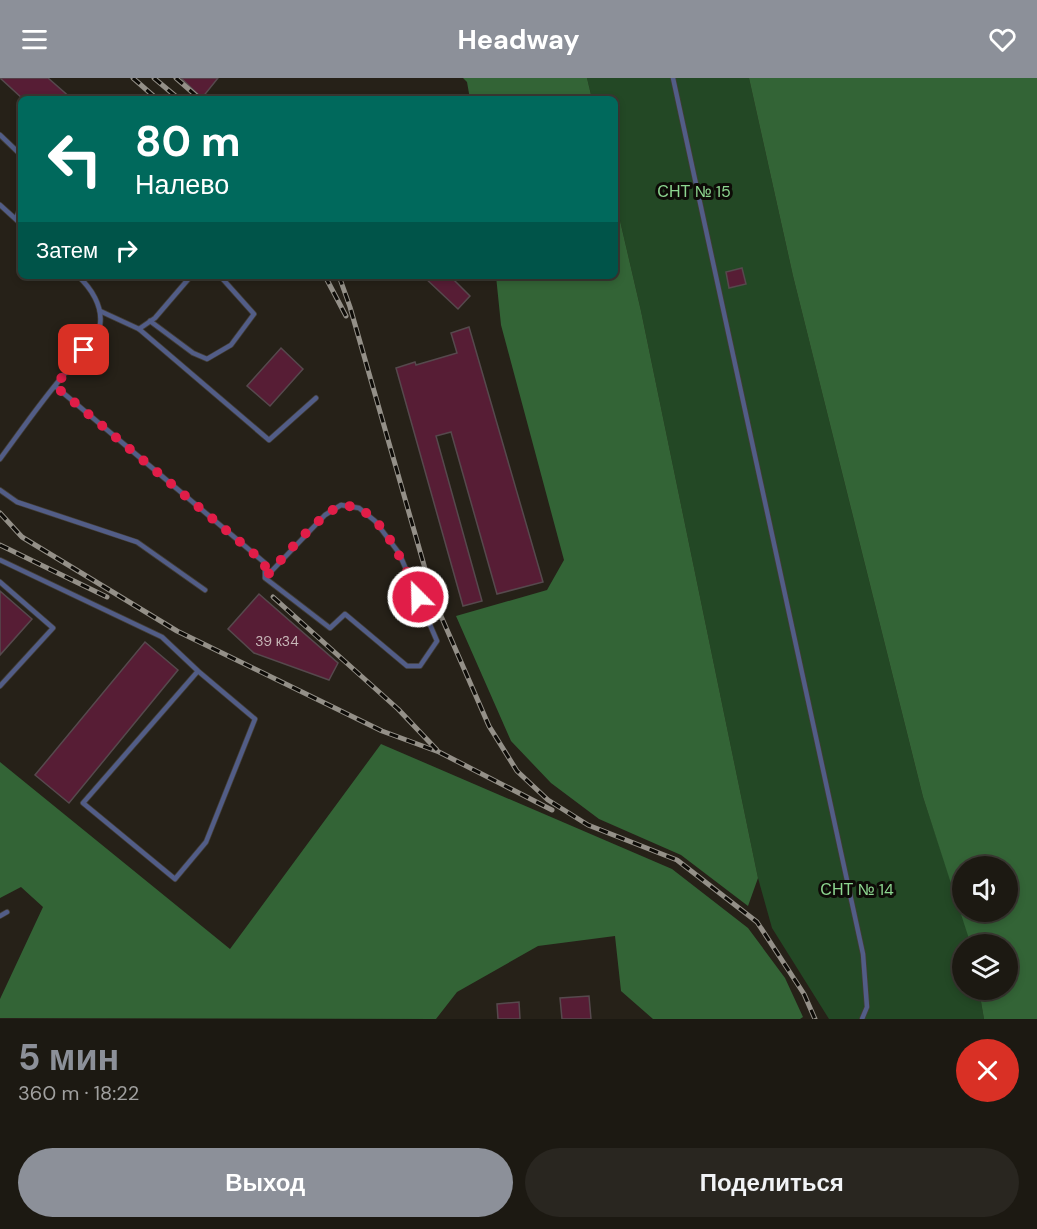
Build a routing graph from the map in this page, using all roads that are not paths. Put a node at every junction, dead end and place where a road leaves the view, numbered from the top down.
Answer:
1 (673, 78) edge
2 (0, 135) edge
3 (18, 152) edge
4 (0, 205) edge
5 (18, 214) edge
6 (16, 219) joint
7 (81, 279) edge
8 (188, 279) edge
9 (223, 279) edge
10 (100, 311) junction
11 (150, 321) junction
12 (139, 329) junction
13 (55, 386) junction
14 (316, 398) dead end
15 (0, 459) edge
16 (0, 490) edge
17 (0, 560) edge
18 (265, 578) junction
19 (0, 582) edge
20 (205, 590) dead end
21 (198, 671) junction
22 (0, 686) edge
23 (7, 912) dead end
24 (0, 916) edge
25 (862, 1019) edge

1 - 25 lane
2 - 3 lane
4 - 6 lane
5 - 6 lane
7 - 10 lane
8 - 11 lane
9 - 11 lane
10 - 12 lane
10 - 13 lane
11 - 12 lane
12 - 14 lane
13 - 15 lane
13 - 18 lane
16 - 20 lane
17 - 21 lane
18 - 18 lane
19 - 22 lane
21 - 21 lane
23 - 24 lane

